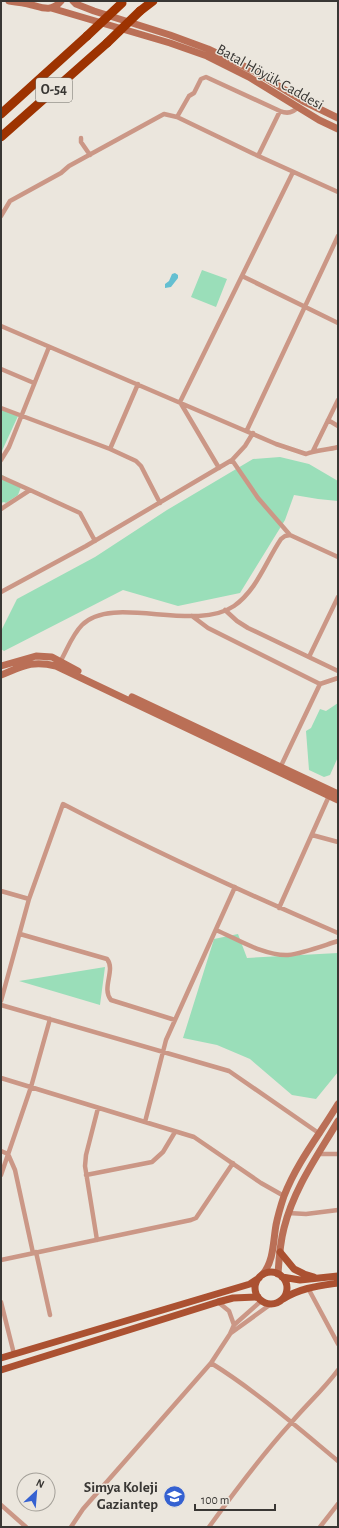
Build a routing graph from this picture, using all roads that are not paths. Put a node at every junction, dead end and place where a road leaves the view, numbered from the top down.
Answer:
1 (9, 1) edge
2 (32, 1) edge
3 (61, 1) edge
4 (73, 1) edge
5 (153, 1) edge
6 (124, 2) edge
7 (40, 7) junction
8 (51, 8) junction
9 (298, 106) junction
10 (280, 111) junction
11 (1, 114) edge
12 (177, 117) junction
13 (338, 118) edge
14 (338, 129) edge
15 (1, 137) edge
16 (81, 138) dead end
17 (90, 156) junction
18 (258, 156) junction
19 (293, 172) junction
20 (338, 192) edge
21 (1, 216) edge
22 (338, 236) edge
23 (242, 276) junction
24 (305, 307) junction
25 (338, 323) edge
26 (1, 326) edge
27 (49, 347) junction
28 (1, 369) edge
29 (34, 383) junction
30 (138, 384) junction
31 (338, 400) edge
32 (180, 402) junction
33 (1, 408) edge
34 (23, 415) junction
35 (328, 420) junction
36 (338, 426) edge
37 (247, 430) junction
38 (253, 433) junction
39 (338, 447) edge
40 (110, 449) junction
41 (313, 451) junction
42 (1, 460) edge
43 (232, 460) junction
44 (219, 468) junction
45 (1, 477) edge
46 (30, 490) junction
47 (160, 503) junction
48 (1, 509) edge
49 (290, 535) junction
50 (95, 541) junction
51 (338, 557) edge
52 (1, 592) edge
53 (338, 597) edge
54 (225, 610) junction
55 (192, 616) junction
56 (309, 657) junction
57 (60, 662) junction
58 (1, 666) edge
59 (338, 671) edge
60 (1, 675) edge
61 (338, 678) edge
62 (320, 684) junction
63 (279, 770) junction
64 (338, 794) edge
65 (329, 796) junction
66 (338, 800) edge
67 (312, 835) junction
68 (338, 842) edge
69 (235, 887) junction
70 (1, 891) edge
71 (29, 899) junction
72 (279, 908) junction
73 (216, 930) junction
74 (338, 933) edge
75 (20, 934) junction
76 (338, 941) edge
77 (1, 1001) edge
78 (1, 1005) edge
79 (50, 1019) junction
80 (175, 1020) junction
81 (164, 1052) junction
82 (1, 1078) edge
83 (31, 1087) junction
84 (338, 1104) edge
85 (98, 1108) junction
86 (338, 1120) edge
87 (145, 1122) junction
88 (175, 1132) junction
89 (320, 1134) junction
90 (1, 1151) edge
91 (8, 1154) junction
92 (318, 1154) junction
93 (338, 1154) edge
94 (233, 1163) junction
95 (1, 1175) edge
96 (86, 1175) junction
97 (284, 1196) junction
98 (338, 1210) edge
99 (288, 1214) junction
100 (97, 1240) junction
101 (280, 1252) junction
102 (34, 1253) junction
103 (1, 1260) edge
104 (280, 1275) junction
105 (261, 1276) junction
106 (338, 1276) edge
107 (316, 1278) junction
108 (338, 1283) edge
109 (308, 1288) junction
110 (260, 1299) junction
111 (281, 1300) junction
112 (1, 1302) edge
113 (218, 1302) junction
114 (271, 1304) junction
115 (50, 1315) dead end
116 (234, 1325) junction
117 (230, 1334) junction
118 (338, 1344) edge
119 (14, 1354) junction
120 (1, 1358) edge
121 (211, 1363) junction
122 (1, 1370) edge
123 (338, 1370) edge
124 (291, 1422) junction
125 (338, 1461) edge
126 (338, 1504) edge
127 (1, 1505) edge
128 (26, 1527) edge
129 (71, 1527) edge
130 (209, 1527) edge
131 (320, 1527) edge

1 - 7 street, Batal Höyük Caddesi
2 - 7 street
3 - 8 street
4 - 13 street, Batal Höyük Caddesi
5 - 15 highway, O-54, bridge
6 - 11 highway, O-54, bridge
7 - 8 street, Batal Höyük Caddesi
8 - 9 street, Batal Höyük Caddesi
9 - 10 street
9 - 14 street, Batal Höyük Caddesi
10 - 12 street
10 - 18 street
12 - 17 street
12 - 18 street
16 - 17 street
17 - 21 street
18 - 19 street
19 - 20 street
19 - 23 street
22 - 24 street
23 - 24 street
23 - 32 street
24 - 25 street
24 - 37 street
26 - 27 street
27 - 29 street
27 - 30 street
28 - 29 street
29 - 34 street
30 - 32 street
30 - 40 street
31 - 35 street
32 - 37 street
32 - 44 street
33 - 34 street
34 - 40 street
34 - 42 street
35 - 36 street
35 - 41 street
37 - 38 street
38 - 41 street
38 - 43 street
39 - 41 street
40 - 47 street
43 - 44 street
43 - 49 street
44 - 47 street
45 - 46 street
46 - 48 street
46 - 50 street
47 - 50 street
49 - 51 street
49 - 54 street
50 - 52 street
53 - 56 street
54 - 55 street
54 - 56 street
55 - 57 street
55 - 62 street
56 - 59 street
57 - 58 street
57 - 63 street
60 - 63 street
61 - 62 street
62 - 63 street
63 - 64 street
63 - 65 street
65 - 66 street
65 - 67 street
67 - 68 street
67 - 72 street
69 - 71 street
69 - 72 street
69 - 73 street
70 - 71 street
71 - 75 street
72 - 74 street
73 - 76 street
73 - 80 street
75 - 77 street
75 - 80 street
78 - 79 street
79 - 81 street
79 - 83 street
80 - 81 street
81 - 87 street
81 - 89 street
82 - 83 street
83 - 85 street
83 - 91 street
84 - 89 street
85 - 87 street
85 - 96 street
86 - 92 street
87 - 88 street
88 - 94 street
88 - 96 street
89 - 97 street
90 - 91 street
91 - 95 street
91 - 102 street
92 - 93 street
92 - 99 street
94 - 97 street
94 - 100 street
96 - 100 street
97 - 105 street
98 - 99 street
99 - 101 street
100 - 102 street
101 - 104 street
101 - 107 main road
102 - 103 street
102 - 115 street
104 - 105 main road
104 - 107 main road
104 - 111 main road
105 - 110 main road
105 - 119 main road
106 - 107 main road
108 - 109 main road
109 - 111 main road
109 - 118 street
110 - 113 main road
110 - 114 main road
110 - 116 street
111 - 114 main road
112 - 119 street
113 - 116 street
113 - 122 main road
114 - 117 street
116 - 117 street
117 - 121 street
119 - 120 main road
121 - 124 street
121 - 129 street
123 - 124 street
124 - 125 street
124 - 130 street
126 - 131 street
127 - 128 street

